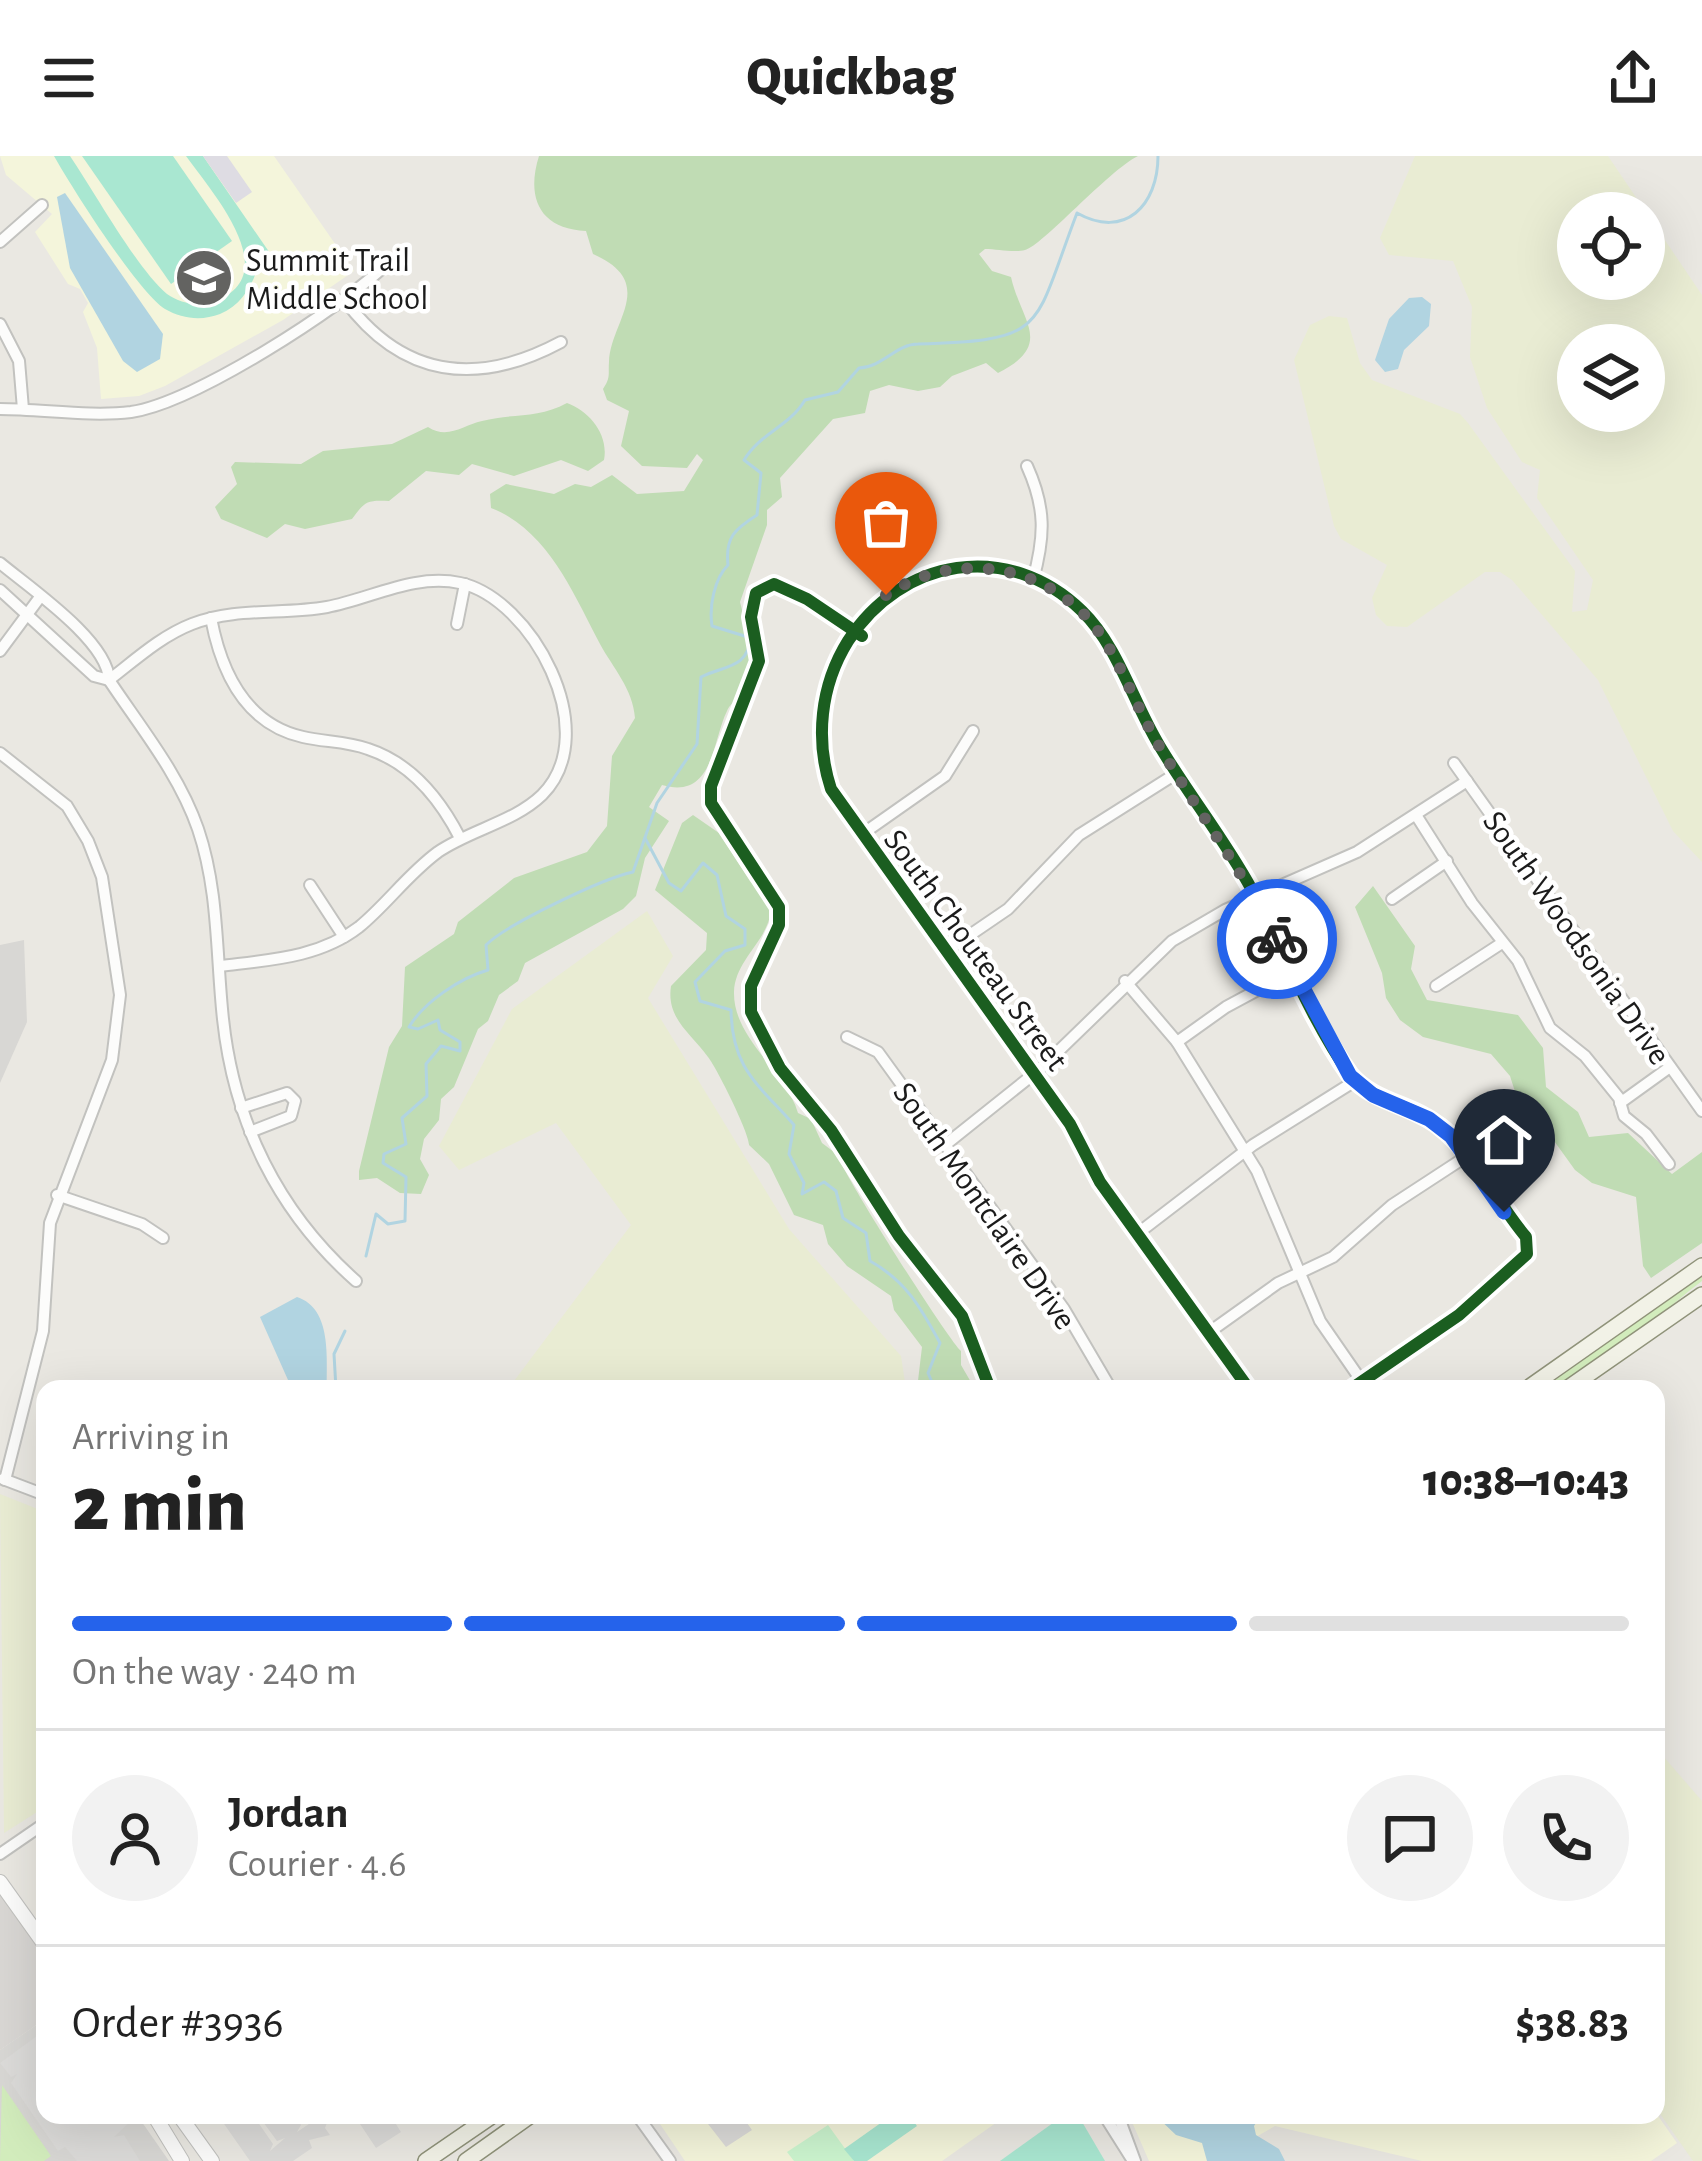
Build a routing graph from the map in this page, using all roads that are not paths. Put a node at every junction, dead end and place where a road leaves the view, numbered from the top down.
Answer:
1 (42, 205) dead end
2 (0, 242) edge
3 (388, 263) dead end
4 (344, 299) junction
5 (0, 324) edge
6 (561, 342) dead end
7 (0, 409) edge
8 (22, 409) junction
9 (1027, 466) dead end
10 (876, 532) dead end
11 (0, 563) edge
12 (1033, 580) junction
13 (903, 583) junction
14 (465, 584) junction
15 (0, 590) edge
16 (40, 597) junction
17 (27, 614) junction
18 (211, 618) junction
19 (457, 624) dead end
20 (0, 651) edge
21 (109, 680) junction
22 (973, 731) dead end
23 (0, 753) edge
24 (1454, 763) dead end
25 (1177, 773) junction
26 (1467, 781) junction
27 (1415, 814) junction
28 (861, 835) junction
29 (460, 838) junction
30 (1448, 861) junction
31 (310, 885) dead end
32 (1256, 897) junction
33 (1392, 899) dead end
34 (344, 937) junction
35 (1502, 943) junction
36 (945, 952) junction
37 (220, 966) junction
38 (1293, 971) junction
39 (1125, 981) junction
40 (1436, 986) dead end
41 (847, 1037) dead end
42 (1177, 1042) junction
43 (1670, 1066) junction
44 (1035, 1074) junction
45 (1354, 1081) junction
46 (1620, 1103) junction
47 (241, 1108) junction
48 (1702, 1111) edge
49 (250, 1132) junction
50 (946, 1144) junction
51 (1244, 1152) junction
52 (1467, 1156) junction
53 (1669, 1164) dead end
54 (57, 1196) junction
55 (1137, 1234) junction
56 (164, 1238) dead end
57 (1702, 1266) edge
58 (1298, 1274) junction
59 (356, 1281) dead end
60 (1702, 1294) edge
61 (1208, 1333) junction
62 (40, 1380) edge
63 (1106, 1380) edge
64 (1243, 1380) edge
65 (1356, 1380) edge
66 (1368, 1380) edge
67 (1539, 1380) edge
68 (1580, 1380) edge
69 (36, 1395) edge
70 (2, 1479) edge
71 (36, 1492) edge
72 (36, 1829) edge
73 (0, 1854) edge
74 (0, 1882) edge
75 (36, 1932) edge
76 (159, 2124) edge
77 (185, 2124) edge
78 (468, 2124) edge
79 (518, 2124) edge
80 (643, 2124) edge
81 (1110, 2124) edge
82 (1121, 2124) edge
83 (182, 2161) edge
84 (212, 2161) edge
85 (426, 2161) edge
86 (466, 2161) edge
87 (670, 2161) edge
88 (1134, 2161) edge

1 - 2 street
3 - 4 street
4 - 6 street
4 - 8 street
5 - 8 street
7 - 8 street
9 - 12 street
10 - 13 street
11 - 16 street
12 - 13 street, South Chouteau Street
12 - 25 street
13 - 28 street, South Chouteau Street
14 - 18 street
14 - 19 street
14 - 29 street
15 - 17 street
16 - 17 street
16 - 21 street
17 - 20 street
17 - 21 street
18 - 21 street
18 - 29 street
21 - 37 street
22 - 28 street
23 - 54 street
24 - 26 street, South Woodsonia Drive
25 - 32 street
25 - 36 street
26 - 27 street
26 - 43 street, South Woodsonia Drive
27 - 30 street
27 - 32 street
28 - 36 street, South Chouteau Street
29 - 34 street
30 - 33 street
30 - 35 street
31 - 34 street
32 - 38 street
32 - 39 street
34 - 37 street
35 - 40 street
35 - 46 street
36 - 44 street, South Chouteau Street
37 - 47 street
38 - 42 street
38 - 45 street
39 - 42 street
39 - 44 street
41 - 50 street, South Montclaire Drive
42 - 51 street
43 - 46 street
43 - 48 street, South Woodsonia Drive
44 - 50 street
44 - 55 street, South Chouteau Street
45 - 51 street
45 - 52 street
46 - 53 street
47 - 49 street
47 - 49 street
49 - 59 street
50 - 63 street, South Montclaire Drive
51 - 55 street
51 - 58 street
52 - 58 street
52 - 66 street
54 - 56 street
54 - 62 street
55 - 61 street, South Chouteau Street
57 - 67 main road
58 - 61 street
58 - 65 street
60 - 68 main road
61 - 64 street, South Chouteau Street
69 - 70 street
70 - 71 street
72 - 73 street
74 - 75 street
76 - 83 street
77 - 84 street
78 - 85 main road
79 - 86 main road
80 - 87 street
81 - 88 street
82 - 88 street

